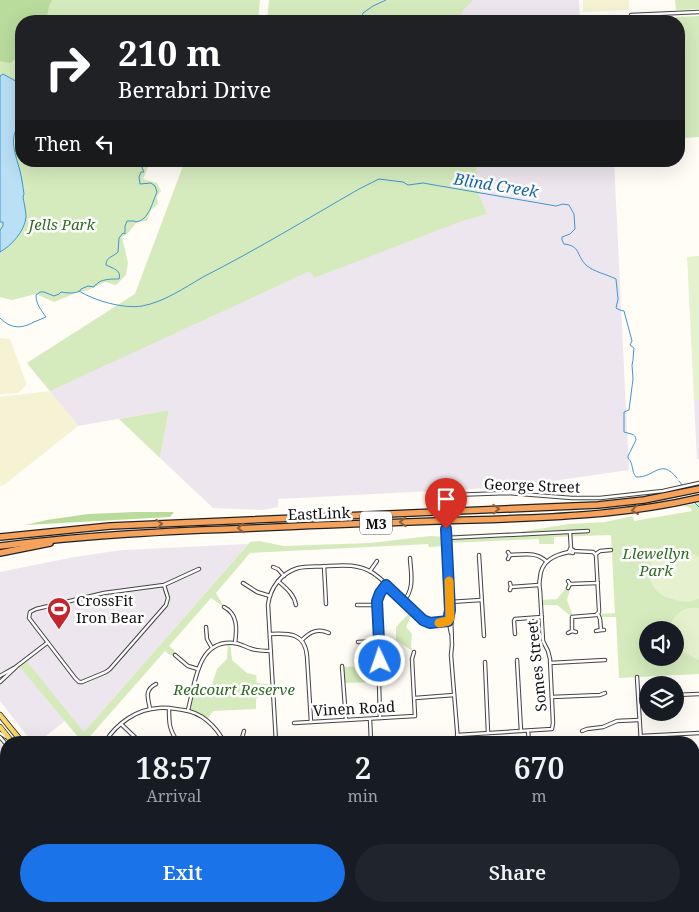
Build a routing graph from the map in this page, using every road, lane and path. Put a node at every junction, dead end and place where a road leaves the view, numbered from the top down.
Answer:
1 (699, 12) edge
2 (631, 15) dead end
3 (697, 487) edge
4 (675, 491) junction
5 (699, 498) edge
6 (588, 531) dead end
7 (570, 532) junction
8 (0, 535) edge
9 (69, 538) junction
10 (446, 538) junction
11 (0, 546) edge
12 (611, 550) dead end
13 (571, 551) junction
14 (0, 553) edge
15 (596, 554) junction
16 (479, 555) dead end
17 (509, 555) dead end
18 (410, 558) dead end
19 (377, 561) dead end
20 (546, 561) junction
21 (324, 566) junction
22 (273, 567) dead end
23 (199, 569) dead end
24 (370, 571) junction
25 (284, 576) junction
26 (278, 581) junction
27 (568, 581) dead end
28 (243, 583) dead end
29 (598, 583) junction
30 (164, 585) junction
31 (386, 585) junction
32 (539, 586) junction
33 (510, 587) dead end
34 (270, 596) junction
35 (481, 600) junction
36 (403, 602) junction
37 (450, 602) junction
38 (326, 604) dead end
39 (377, 604) junction
40 (357, 605) dead end
41 (296, 606) dead end
42 (224, 607) dead end
43 (598, 614) junction
44 (542, 617) junction
45 (449, 622) junction
46 (206, 627) dead end
47 (596, 631) dead end
48 (329, 633) dead end
49 (568, 633) dead end
50 (270, 634) junction
51 (515, 635) dead end
52 (484, 636) dead end
53 (302, 640) junction
54 (379, 641) junction
55 (47, 642) junction
56 (358, 642) dead end
57 (235, 643) junction
58 (212, 648) junction
59 (271, 651) junction
60 (414, 652) dead end
61 (175, 655) dead end
62 (517, 660) dead end
63 (605, 660) dead end
64 (485, 662) dead end
65 (550, 663) junction
66 (17, 666) junction
67 (342, 666) dead end
68 (198, 669) junction
69 (0, 676) edge
70 (637, 677) dead end
71 (0, 682) edge
72 (156, 684) dead end
73 (605, 693) dead end
74 (699, 694) edge
75 (454, 695) junction
76 (684, 695) edge
77 (552, 697) junction
78 (638, 697) joint
79 (415, 698) junction
80 (169, 708) junction
81 (150, 709) junction
82 (188, 710) junction
83 (0, 715) edge
84 (380, 718) junction
85 (370, 719) junction
86 (346, 720) junction
87 (639, 720) joint
88 (639, 721) edge
89 (311, 722) junction
90 (294, 723) dead end
91 (121, 724) junction
92 (244, 731) dead end
93 (520, 731) junction
94 (528, 731) junction
95 (582, 731) dead end
96 (488, 733) junction
97 (699, 733) edge
98 (457, 734) joint
99 (17, 736) edge
100 (109, 736) edge
101 (134, 736) edge
102 (174, 736) edge
103 (221, 736) edge
104 (243, 736) edge
105 (276, 736) edge
106 (371, 736) edge
107 (528, 736) edge
108 (640, 736) joint

1 - 2 street
3 - 4 highway, EastLink / M3
8 -> 4 highway, EastLink / M3
4 - 10 street, George Street, bridge
5 -> 9 highway, EastLink / M3
6 - 7 street
7 - 10 street
7 - 13 street
9 - 11 highway, EastLink / M3
9 - 14 highway
10 - 37 street, George Street
12 - 15 street
13 - 15 street
13 - 20 street
15 - 29 street
16 - 35 street
17 - 20 street
18 - 36 street
19 - 24 street
20 - 32 street, Somes Street
21 - 24 street
21 - 25 street
21 - 38 street
22 - 25 street
23 - 30 street
24 - 31 street
25 - 26 street
26 - 34 street
26 - 41 street
27 - 29 street
28 - 34 street
29 - 43 street
30 - 55 street
30 - 55 street
31 - 36 street
31 - 39 street
32 - 33 street
32 - 44 street, Somes Street
34 - 50 street
35 - 37 street
35 - 52 street
36 - 45 street
37 - 45 street, George Street
39 - 40 street
39 - 54 street
42 - 57 street
43 - 47 street
43 - 49 street
44 - 51 street
44 - 65 street, Somes Street
45 - 75 street, George Street
46 - 58 street
48 - 53 street
50 - 53 street
50 - 59 street
53 - 89 street
54 - 56 street
54 - 84 street
55 - 66 street
57 - 58 street
57 - 59 street
58 - 68 street
59 - 105 street
60 - 79 street
61 - 68 street
62 - 93 street
63 - 65 street
64 - 96 street
65 - 77 street, Somes Street
66 - 69 street
66 - 71 street
67 - 86 street
68 - 82 street
70 - 78 street
72 - 81 street
73 - 77 street
74 - 76 street
75 - 79 street
75 - 98 street, George Street
77 - 94 street, Somes Street
78 - 87 street
79 - 84 street, Vinen Road
80 - 81 street
80 - 82 street
80 - 102 street
81 - 91 street
82 - 103 street
83 - 99 main road
84 - 85 street, Vinen Road
85 - 86 street, Vinen Road
85 - 106 street
86 - 89 street, Vinen Road
87 - 95 street
88 - 108 street
89 - 90 street, Vinen Road
91 - 100 street
91 - 101 street
92 - 104 street
93 - 94 street, Somes Street
93 - 96 street, Somes Street
94 - 107 street
96 - 98 street, Somes Street
97 - 108 street

